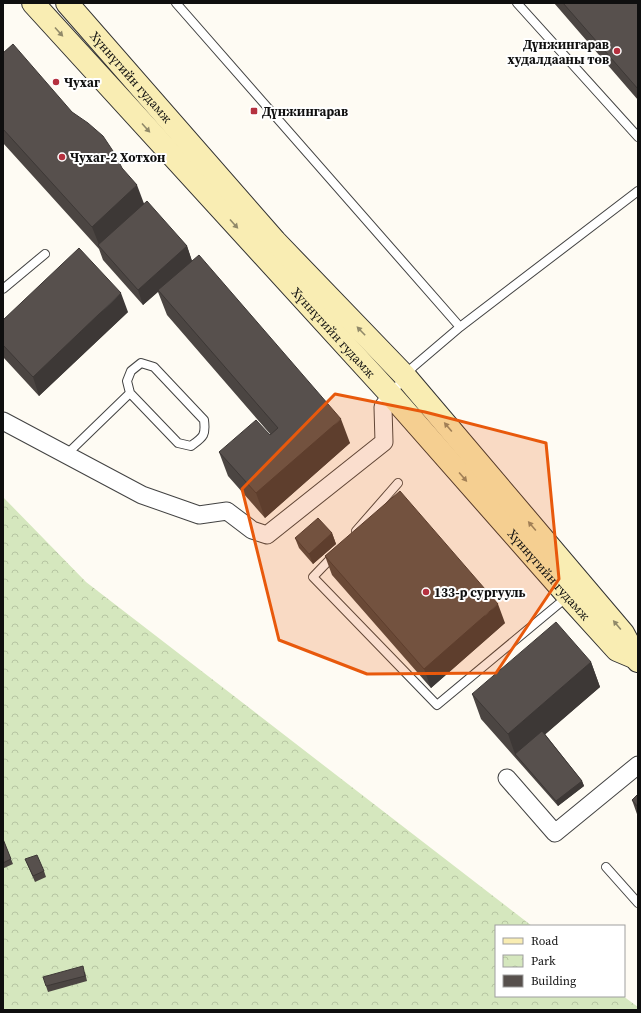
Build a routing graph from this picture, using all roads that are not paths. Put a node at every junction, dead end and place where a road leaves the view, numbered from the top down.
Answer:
1 (32, 3) edge
2 (66, 3) edge
3 (176, 3) edge
4 (517, 3) edge
5 (638, 137) edge
6 (638, 191) edge
7 (45, 254) dead end
8 (3, 289) edge
9 (460, 328) junction
10 (405, 376) junction
11 (130, 393) junction
12 (391, 395) junction
13 (3, 421) edge
14 (66, 455) junction
15 (398, 483) dead end
16 (350, 538) edge
17 (340, 549) edge
18 (568, 596) junction
19 (637, 659) edge
20 (638, 765) edge
21 (507, 778) dead end
22 (606, 867) dead end
23 (638, 903) edge

1 -> 12 main road, Хүннүгийн гудамж
10 -> 2 main road, Хүннүгийн гудамж
3 - 9 lane
4 - 5 lane
6 - 9 lane
7 - 8 lane
9 - 10 lane
10 - 12 lane
19 -> 10 main road, Хүннүгийн гудамж
11 - 11 lane
11 - 14 lane
12 - 14 street
12 -> 18 main road, Хүннүгийн гудамж
13 - 14 street
15 - 16 lane
17 - 18 lane
18 - 19 main road, Хүннүгийн гудамж
20 - 21 street
22 - 23 lane

